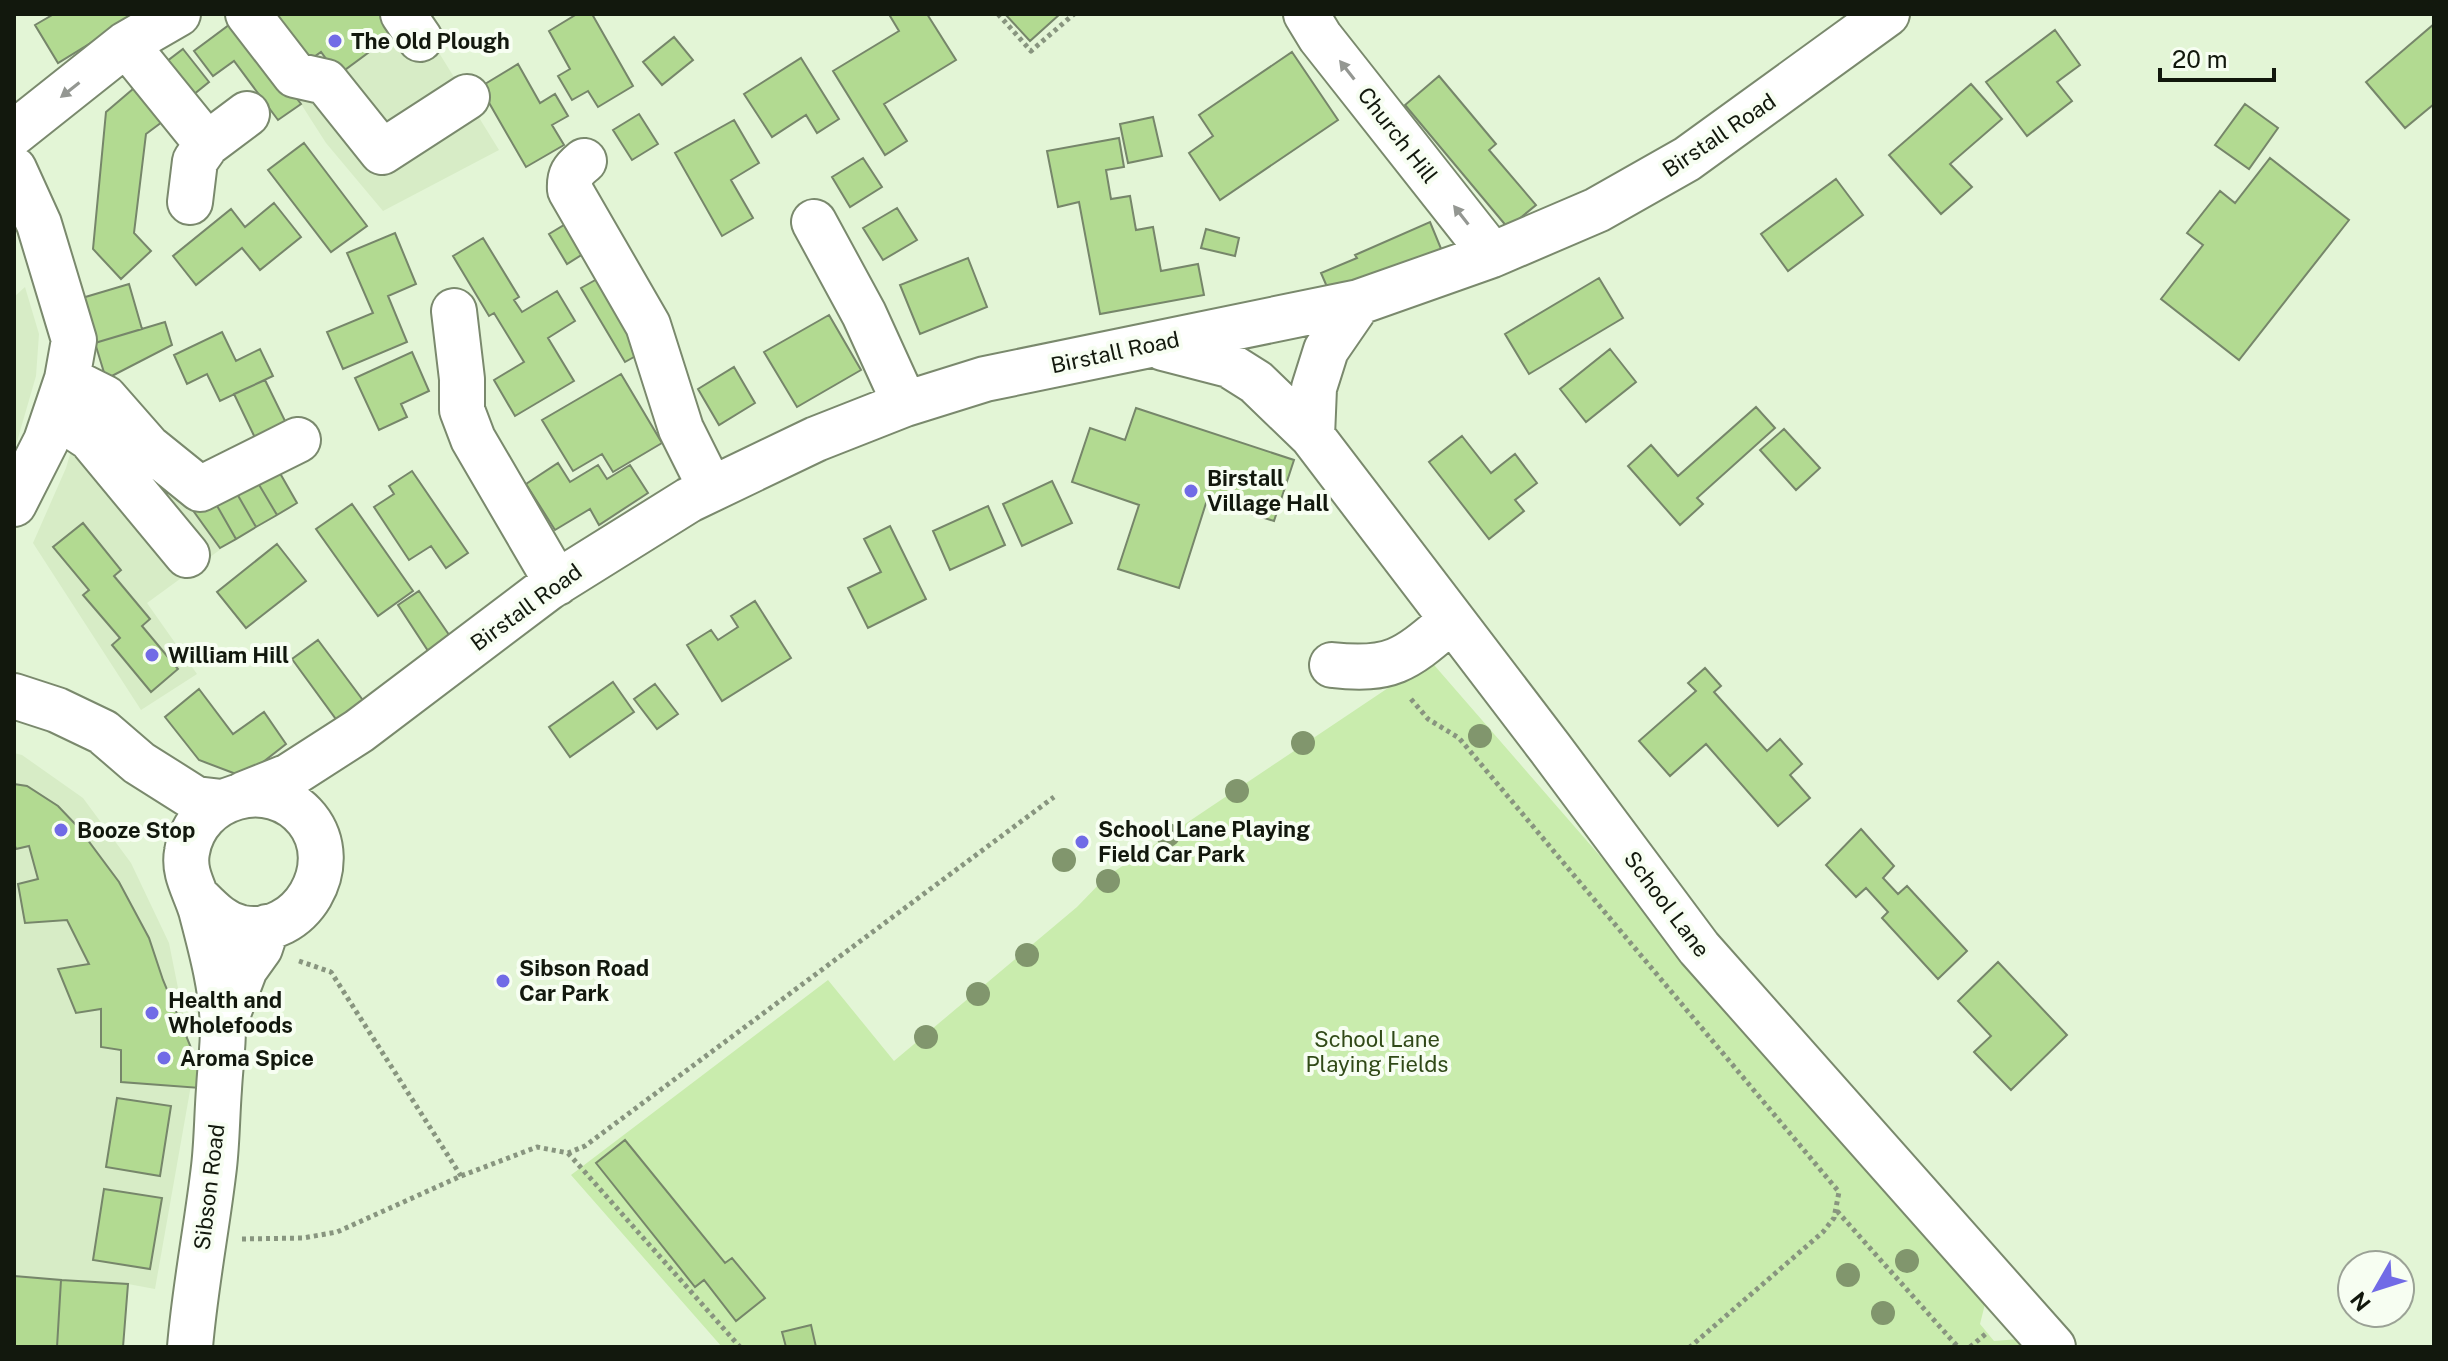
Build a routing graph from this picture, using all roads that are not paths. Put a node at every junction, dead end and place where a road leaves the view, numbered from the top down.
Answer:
1 (178, 14) edge
2 (248, 14) edge
3 (1306, 14) edge
4 (1887, 14) edge
5 (126, 44) junction
6 (467, 97) dead end
7 (247, 114) dead end
8 (14, 133) edge
9 (207, 144) junction
10 (584, 161) dead end
11 (14, 169) edge
12 (190, 202) dead end
13 (814, 222) dead end
14 (1492, 255) junction
15 (1359, 302) junction
16 (454, 311) dead end
17 (1150, 345) junction
18 (61, 397) junction
19 (905, 404) junction
20 (1312, 436) junction
21 (298, 440) dead end
22 (711, 489) junction
23 (14, 504) edge
24 (187, 555) dead end
25 (557, 583) junction
26 (1452, 620) junction
27 (1332, 665) dead end
28 (14, 696) edge
29 (359, 731) junction
30 (139, 763) junction
31 (233, 798) junction
32 (316, 834) junction
33 (187, 853) junction
34 (198, 898) junction
35 (263, 938) junction
36 (223, 1027) junction
37 (190, 1347) edge
38 (2053, 1347) edge

1 - 5 street
2 - 6 street
14 -> 3 street, Church Hill
4 - 14 street, Birstall Road
5 -> 8 street
5 - 9 street
7 - 9 street
9 - 12 street
10 - 22 street
11 - 18 street
13 - 19 street
14 - 15 street, Birstall Road
15 - 17 street, Birstall Road
15 - 20 street
16 - 25 street
17 - 19 street, Birstall Road
17 - 20 street, School Lane
18 - 21 street
18 - 23 street
18 - 24 street
19 - 22 street, Birstall Road
20 - 26 street, School Lane
22 - 25 street, Birstall Road
25 - 29 street, Birstall Road
26 - 27 street
26 - 38 street, School Lane
28 - 30 street
29 - 31 street, Birstall Road
29 - 32 street, Birstall Road
30 - 31 street
30 - 33 street
31 - 32 street
31 - 33 street
32 - 35 street
33 - 34 street
34 - 35 street
34 - 36 street, Sibson Road
35 - 36 street, Sibson Road
36 - 37 street, Sibson Road

